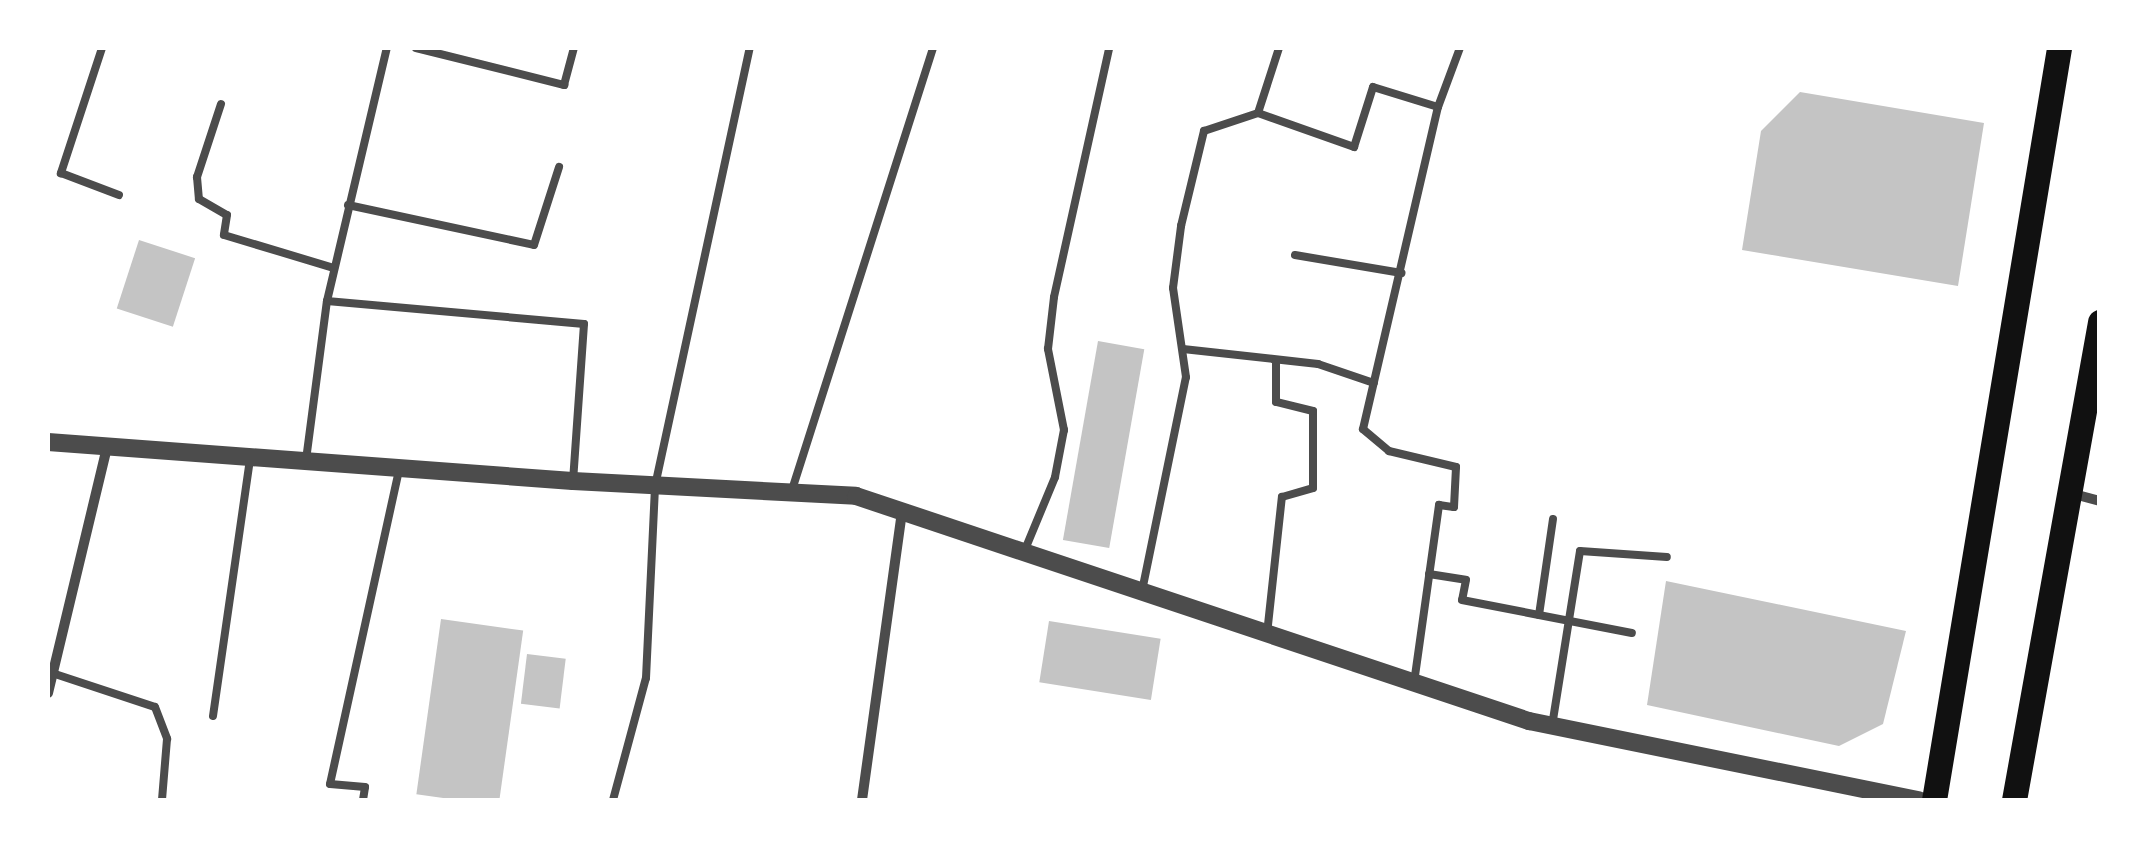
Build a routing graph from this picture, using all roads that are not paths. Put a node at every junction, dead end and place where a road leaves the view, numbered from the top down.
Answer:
1 (102, 48) edge
2 (387, 48) edge
3 (416, 48) edge
4 (574, 48) edge
5 (750, 48) edge
6 (933, 48) edge
7 (1109, 48) edge
8 (1279, 48) edge
9 (1460, 48) edge
10 (2059, 48) edge
11 (221, 104) dead end
12 (1438, 107) junction
13 (1258, 113) junction
14 (558, 167) dead end
15 (119, 195) dead end
16 (348, 206) junction
17 (1295, 255) dead end
18 (334, 268) junction
19 (1401, 273) junction
20 (327, 301) junction
21 (2100, 322) edge
22 (1182, 349) junction
23 (1276, 360) junction
24 (1374, 383) junction
25 (48, 442) edge
26 (107, 448) junction
27 (250, 459) junction
28 (306, 463) junction
29 (399, 468) junction
30 (573, 481) junction
31 (655, 486) junction
32 (791, 493) junction
33 (2069, 493) junction
34 (2100, 501) edge
35 (902, 511) junction
36 (1553, 519) dead end
37 (1024, 552) junction
38 (1667, 558) dead end
39 (1429, 574) junction
40 (1142, 591) junction
41 (1539, 615) junction
42 (1569, 621) junction
43 (1632, 633) dead end
44 (1267, 634) junction
45 (52, 674) junction
46 (1414, 683) junction
47 (48, 693) edge
48 (213, 716) dead end
49 (1552, 726) junction
50 (162, 800) edge
51 (363, 800) edge
52 (613, 800) edge
53 (862, 800) edge
54 (1919, 800) edge
55 (1934, 800) edge
56 (2014, 800) edge

1 - 15 lane
2 - 16 lane
3 - 4 lane
5 - 31 lane
6 - 32 lane
7 - 37 lane
8 - 13 lane
9 - 12 lane
10 - 55 main road
11 - 18 lane
12 - 13 lane
12 - 19 lane
13 - 22 lane
14 - 16 lane
16 - 18 lane
17 - 19 lane
18 - 20 lane
19 - 24 lane
20 - 28 lane
20 - 30 lane
21 - 33 main road
22 - 23 lane
22 - 40 lane
23 - 24 lane
23 - 44 lane
24 - 39 lane
25 - 26 street
26 - 27 street
26 - 45 street
27 - 28 street
27 - 48 lane
28 - 29 street
29 - 30 street
29 - 51 lane
30 - 31 street
31 - 32 street
31 - 52 lane
32 - 35 street
33 - 34 street
33 - 56 main road
35 - 37 street
35 - 53 street
36 - 41 lane
37 - 40 street
38 - 42 lane
39 - 41 lane
39 - 46 lane
40 - 44 street
41 - 42 lane
42 - 43 lane
42 - 49 lane
44 - 46 street
45 - 47 street
45 - 50 lane
46 - 49 street
49 - 54 street

